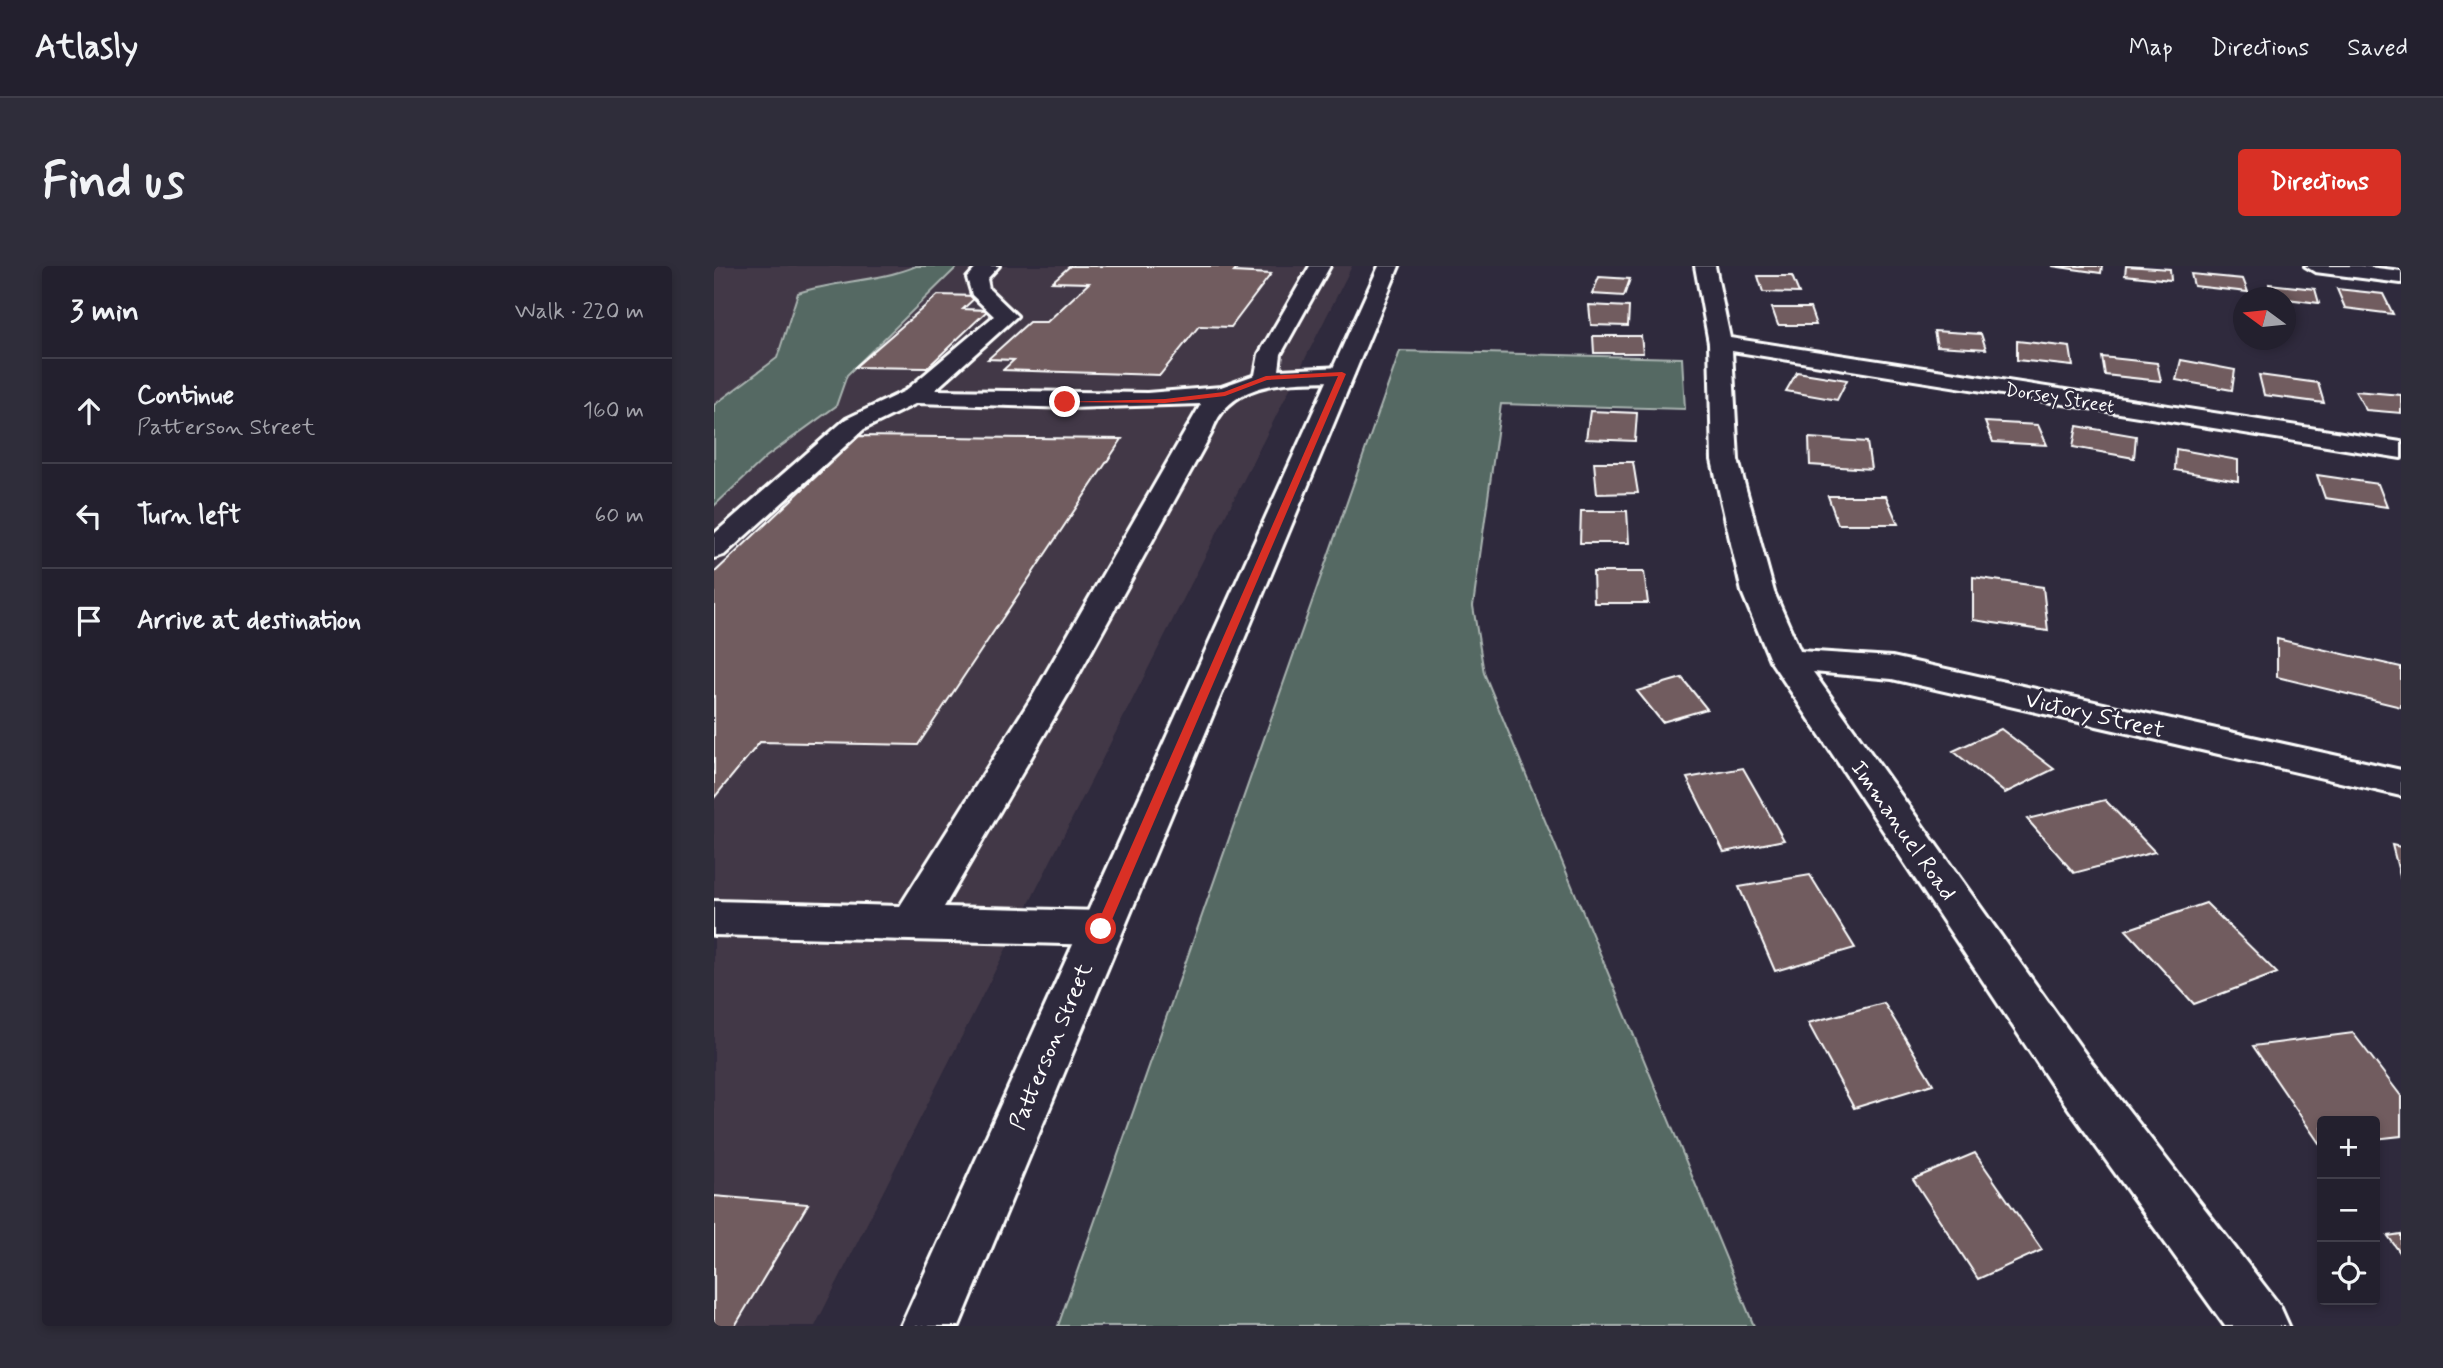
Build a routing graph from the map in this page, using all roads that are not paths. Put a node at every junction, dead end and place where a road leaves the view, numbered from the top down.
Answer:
1 (989, 266) edge
2 (1320, 266) edge
3 (1389, 266) edge
4 (1705, 266) edge
5 (2315, 266) edge
6 (2401, 276) edge
7 (1720, 343) junction
8 (1342, 374) junction
9 (1266, 378) junction
10 (1225, 394) junction
11 (913, 396) junction
12 (2401, 450) edge
13 (714, 549) edge
14 (1787, 660) junction
15 (2401, 783) edge
16 (714, 918) edge
17 (912, 923) junction
18 (1101, 929) junction
19 (930, 1326) edge
20 (2260, 1326) edge

1 - 11 street
2 - 9 street
3 - 8 street, Patterson Street
4 - 7 street, Immanuel Road
5 - 6 street
7 - 12 street, Dorsey Street
7 - 14 street, Immanuel Road
8 - 9 street
8 - 18 street, Patterson Street
9 - 10 street
10 - 11 street
10 - 17 street
11 - 13 street
14 - 15 street, Victory Street
14 - 20 street, Immanuel Road
16 - 17 street
17 - 18 street
18 - 19 street, Patterson Street

